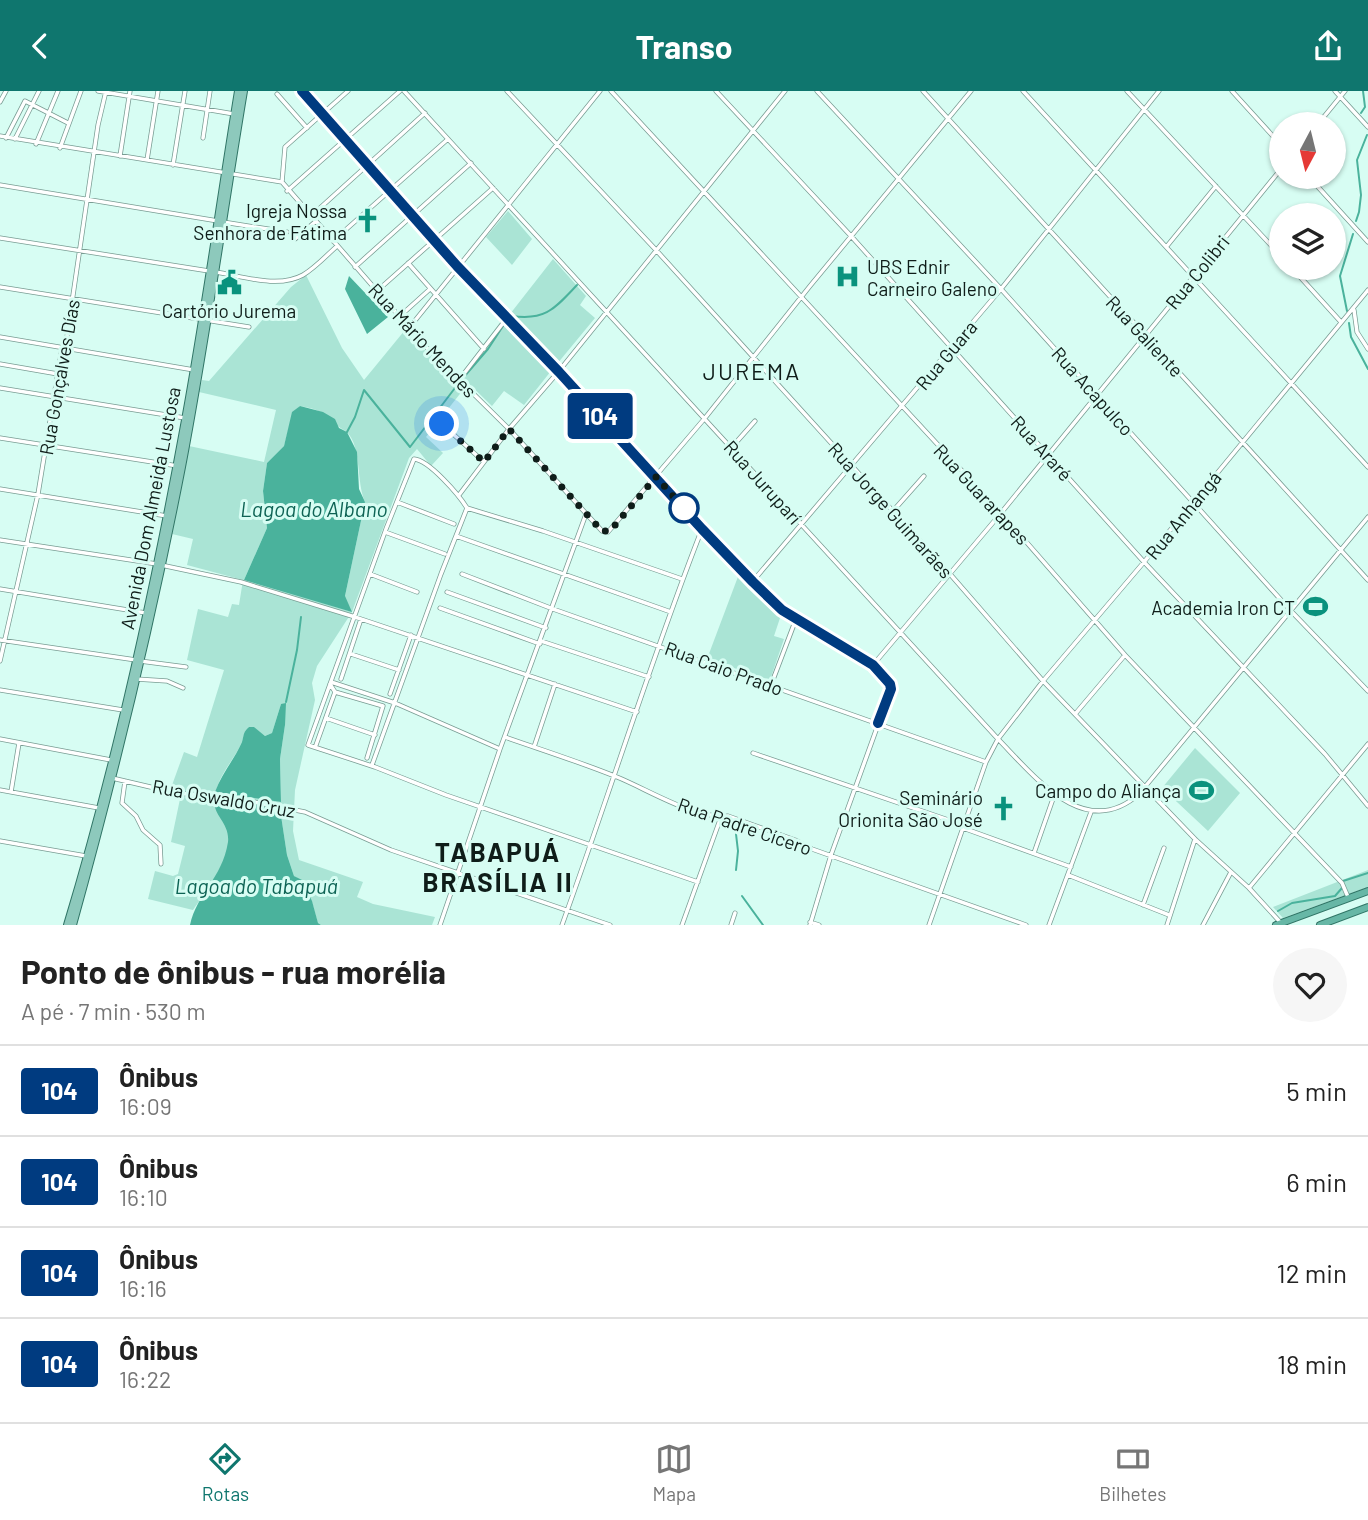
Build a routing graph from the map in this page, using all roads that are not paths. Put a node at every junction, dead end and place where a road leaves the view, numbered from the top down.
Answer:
1 (6, 91) edge
2 (39, 91) edge
3 (58, 91) edge
4 (80, 91) edge
5 (98, 91) edge
6 (130, 91) edge
7 (158, 91) edge
8 (185, 91) edge
9 (210, 91) edge
10 (238, 91) edge
11 (244, 91) edge
12 (302, 91) edge
13 (348, 91) edge
14 (402, 91) edge
15 (507, 91) edge
16 (600, 91) edge
17 (611, 91) edge
18 (716, 91) edge
19 (785, 91) edge
20 (817, 91) edge
21 (923, 91) edge
22 (971, 91) edge
23 (1023, 91) edge
24 (1127, 91) edge
25 (1159, 91) edge
26 (1232, 91) edge
27 (1335, 91) edge
28 (1345, 91) edge
29 (105, 92) edge
30 (277, 94) dead end
31 (129, 97) junction
32 (1341, 97) junction
33 (156, 101) junction
34 (0, 102) edge
35 (33, 103) junction
36 (183, 106) junction
37 (1144, 109) junction
38 (208, 110) junction
39 (1328, 112) edge
40 (49, 113) junction
41 (322, 114) junction
42 (425, 114) junction
43 (237, 115) junction
44 (947, 117) junction
45 (68, 123) junction
46 (1368, 127) edge
47 (307, 128) junction
48 (752, 131) junction
49 (1269, 132) edge
50 (3, 137) edge
51 (203, 138) dead end
52 (15, 139) junction
53 (448, 139) junction
54 (345, 140) junction
55 (36, 143) junction
56 (556, 145) junction
57 (60, 148) junction
58 (95, 153) junction
59 (120, 156) junction
60 (147, 160) junction
61 (471, 163) junction
62 (173, 165) junction
63 (367, 166) junction
64 (1096, 169) junction
65 (227, 173) junction
66 (899, 177) junction
67 (282, 182) junction
68 (1269, 184) edge
69 (0, 185) edge
70 (1216, 186) junction
71 (494, 188) junction
72 (1321, 189) edge
73 (288, 191) junction
74 (390, 191) junction
75 (704, 192) junction
76 (89, 200) junction
77 (508, 204) junction
78 (412, 216) junction
79 (1243, 216) junction
80 (310, 217) junction
81 (220, 222) junction
82 (315, 222) junction
83 (1047, 229) junction
84 (287, 232) dead end
85 (851, 236) junction
86 (0, 237) edge
87 (295, 239) dead end
88 (333, 241) junction
89 (434, 241) junction
90 (1368, 242) edge
91 (1269, 243) edge
92 (337, 246) junction
93 (1167, 246) junction
94 (79, 250) junction
95 (656, 250) junction
96 (408, 263) junction
97 (457, 266) junction
98 (355, 267) junction
99 (212, 272) junction
100 (1194, 276) junction
101 (1303, 280) edge
102 (0, 287) edge
103 (430, 289) junction
104 (1001, 289) junction
105 (1368, 290) edge
106 (377, 291) junction
107 (434, 295) junction
108 (801, 297) junction
109 (73, 299) junction
110 (1354, 308) junction
111 (606, 311) junction
112 (399, 317) junction
113 (507, 318) junction
114 (204, 320) junction
115 (1341, 322) junction
116 (249, 327) dead end
117 (409, 328) junction
118 (0, 337) edge
119 (1145, 337) junction
120 (62, 348) junction
121 (200, 348) junction
122 (484, 349) junction
123 (951, 349) junction
124 (1368, 349) edge
125 (752, 357) junction
126 (0, 365) edge
127 (194, 370) junction
128 (559, 372) junction
129 (58, 374) junction
130 (459, 380) junction
131 (1292, 383) junction
132 (0, 388) edge
133 (1096, 396) junction
134 (54, 397) junction
135 (902, 407) junction
136 (186, 418) junction
137 (705, 418) junction
138 (755, 421) dead end
139 (442, 424) dead end
140 (509, 429) junction
141 (0, 438) edge
142 (1243, 442) junction
143 (47, 445) junction
144 (732, 447) junction
145 (1048, 454) junction
146 (484, 462) junction
147 (179, 466) junction
148 (852, 466) junction
149 (1368, 467) edge
150 (925, 476) dead end
151 (656, 477) junction
152 (0, 489) edge
153 (38, 494) junction
154 (459, 495) junction
155 (397, 502) junction
156 (1193, 503) junction
157 (467, 508) junction
158 (893, 512) junction
159 (1001, 513) junction
160 (586, 514) junction
161 (167, 516) junction
162 (1368, 517) edge
163 (454, 524) dead end
164 (801, 526) junction
165 (702, 529) junction
166 (385, 531) junction
167 (456, 536) junction
168 (0, 540) edge
169 (577, 543) junction
170 (25, 545) junction
171 (163, 547) junction
172 (1340, 551) junction
173 (445, 554) dead end
174 (1144, 562) junction
175 (159, 565) junction
176 (370, 574) junction
177 (461, 574) dead end
178 (950, 574) junction
179 (565, 575) junction
180 (682, 579) junction
181 (1368, 580) edge
182 (753, 582) junction
183 (0, 589) edge
184 (16, 591) junction
185 (417, 592) dead end
186 (447, 592) dead end
187 (440, 608) dead end
188 (553, 609) junction
189 (1291, 611) junction
190 (146, 613) junction
191 (671, 613) junction
192 (355, 617) junction
193 (361, 619) junction
194 (796, 619) junction
195 (1095, 619) junction
196 (546, 628) junction
197 (899, 633) junction
198 (411, 635) junction
199 (419, 638) junction
200 (2, 641) edge
201 (541, 643) junction
202 (658, 644) junction
203 (350, 654) junction
204 (1125, 655) junction
205 (0, 661) edge
206 (138, 661) junction
207 (873, 665) junction
208 (186, 667) dead end
209 (1243, 669) junction
210 (398, 670) junction
211 (529, 674) junction
212 (649, 677) junction
213 (341, 678) dead end
214 (136, 679) junction
215 (1043, 681) junction
216 (330, 683) junction
217 (555, 684) junction
218 (771, 685) junction
219 (183, 688) dead end
220 (0, 690) edge
221 (1368, 691) edge
222 (335, 692) junction
223 (390, 694) dead end
224 (395, 703) junction
225 (126, 711) junction
226 (637, 712) junction
227 (1076, 713) junction
228 (326, 718) junction
229 (878, 723) junction
230 (1195, 728) junction
231 (375, 735) junction
232 (505, 737) junction
233 (0, 739) edge
234 (998, 739) junction
235 (19, 743) junction
236 (316, 744) dead end
237 (1368, 744) edge
238 (534, 747) junction
239 (500, 749) junction
240 (753, 753) dead end
241 (367, 758) dead end
242 (111, 760) junction
243 (986, 762) junction
244 (372, 766) junction
245 (1343, 775) junction
246 (616, 776) junction
247 (112, 778) junction
248 (125, 781) junction
249 (1146, 787) junction
250 (855, 789) junction
251 (0, 790) edge
252 (11, 792) junction
253 (1055, 793) junction
254 (482, 806) junction
255 (1368, 806) edge
256 (101, 809) junction
257 (1091, 812) junction
258 (720, 817) junction
259 (963, 827) junction
260 (1294, 832) junction
261 (1195, 839) junction
262 (0, 841) edge
263 (591, 844) junction
264 (1164, 848) dead end
265 (1034, 853) junction
266 (831, 855) junction
267 (86, 856) junction
268 (161, 864) dead end
269 (1070, 867) junction
270 (1231, 872) junction
271 (458, 874) junction
272 (1068, 875) junction
273 (698, 882) junction
274 (1249, 888) junction
275 (1368, 891) edge
276 (939, 894) junction
277 (1349, 899) junction
278 (1143, 905) junction
279 (1368, 907) edge
280 (568, 909) junction
281 (735, 913) dead end
282 (1169, 915) junction
283 (810, 924) edge
284 (1278, 924) edge
285 (67, 925) edge
286 (73, 925) edge
287 (440, 925) edge
288 (562, 925) edge
289 (610, 925) edge
290 (682, 925) edge
291 (731, 925) edge
292 (818, 925) edge
293 (929, 925) edge
294 (1026, 925) edge
295 (1049, 925) edge
296 (1167, 925) edge
297 (1203, 925) edge
298 (1320, 925) edge

1 - 34 street
2 - 35 street
3 - 40 street
4 - 45 street
5 - 29 street
6 - 31 street
7 - 33 street
8 - 36 street
9 - 38 street
10 - 43 main road, Avenida Dom Almeida Lustosa
11 - 43 main road, Avenida Dom Almeida Lustosa
12 - 41 street
13 - 41 street
14 - 42 street, Rua Juruparí
14 - 54 street
15 - 56 street, Rua Jorge Guimarães
16 - 56 street
17 - 75 street, Rua Guararapes
18 - 48 street, Rua Araré
19 - 48 street
20 - 66 street, Rua Acapulco
21 - 44 street, Rua Galiente
22 - 44 street
23 - 64 street
24 - 37 street
25 - 37 street, Rua Guara
26 - 49 street
27 - 32 street
28 - 32 street
29 - 31 street
29 - 58 street, Rua Gonçalves Días
30 - 47 street
31 - 33 street
31 - 59 street
32 - 39 street
32 - 46 street
33 - 36 street
33 - 60 street
35 - 40 street
35 - 50 street
35 - 52 street
36 - 38 street
36 - 62 street
37 - 64 street, Rua Guara
37 - 70 street
38 - 43 street
38 - 51 street
40 - 45 street
40 - 55 street
41 - 47 street
41 - 54 street
42 - 53 street, Rua Juruparí
42 - 63 street
43 - 65 main road, Avenida Dom Almeida Lustosa
44 - 66 street
44 - 83 street, Rua Galiente
45 - 57 street
47 - 67 street
48 - 75 street
48 - 85 street, Rua Araré
50 - 52 street
52 - 55 street
53 - 61 street, Rua Juruparí
53 - 74 street
54 - 63 street
54 - 73 street
55 - 57 street
56 - 77 street
56 - 95 street, Rua Jorge Guimarães
57 - 58 street
58 - 59 street
58 - 76 street, Rua Gonçalves Días
59 - 60 street
60 - 62 street
61 - 71 street, Rua Juruparí
61 - 78 street
62 - 65 street
63 - 74 street
63 - 80 street
64 - 83 street, Rua Guara
64 - 93 street
65 - 67 street
65 - 81 main road, Avenida Dom Almeida Lustosa
66 - 85 street
66 - 104 street, Rua Acapulco
67 - 73 street, Rua Mário Mendes
68 - 79 street, Rua Colibri
69 - 76 street
70 - 79 street
70 - 93 street
71 - 77 street, Rua Juruparí
71 - 89 street
72 - 90 street
73 - 80 street, Rua Mário Mendes
74 - 78 street
74 - 88 street
75 - 95 street
75 - 108 street, Rua Guararapes
76 - 81 street
76 - 94 street, Rua Gonçalves Días
77 - 97 street
77 - 111 street, Rua Juruparí
78 - 89 street
78 - 98 street
79 - 91 street
79 - 100 street, Rua Colibri
80 - 82 street, Rua Mário Mendes
81 - 84 street
81 - 99 main road, Avenida Dom Almeida Lustosa
82 - 87 street
82 - 88 street, Rua Mário Mendes
83 - 104 street, Rua Guara
83 - 119 street, Rua Galiente
85 - 108 street
85 - 123 street, Rua Araré
86 - 94 street
88 - 92 street, Rua Mário Mendes
89 - 96 street
89 - 97 street
92 - 98 street, Rua Mário Mendes
92 - 99 street
93 - 100 street
94 - 99 street
94 - 109 street, Rua Gonçalves Días
95 - 111 street
95 - 125 street, Rua Jorge Guimarães
96 - 103 street
96 - 106 street
97 - 107 street
97 - 113 street
98 - 106 street, Rua Mário Mendes
99 - 114 main road, Avenida Dom Almeida Lustosa
100 - 119 street, Rua Colibri
100 - 131 street
101 - 115 street
102 - 109 street
103 - 107 street
103 - 112 street
104 - 123 street, Rua Guara
104 - 133 street, Rua Acapulco
105 - 110 street, Rua Anhangá
106 - 112 street, Rua Mário Mendes
107 - 117 street
107 - 122 street
108 - 125 street
108 - 135 street, Rua Guararapes
109 - 114 street
109 - 120 street, Rua Gonçalves Días
110 - 115 street, Rua Anhangá
110 - 124 street
111 - 128 street
111 - 137 street, Rua Juruparí
112 - 117 street, Rua Mário Mendes
113 - 122 street
113 - 128 street
114 - 116 street
114 - 121 main road, Avenida Dom Almeida Lustosa
115 - 131 street, Rua Anhangá
117 - 130 street, Rua Mário Mendes
118 - 120 street
119 - 133 street, Rua Colibri
119 - 142 street, Rua Galiente
120 - 127 street
120 - 129 street, Rua Gonçalves Días
121 - 127 main road, Avenida Dom Almeida Lustosa
121 - 147 main road, Avenida Dom Almeida Lustosa
122 - 130 street
123 - 135 street, Rua Guara
123 - 145 street, Rua Araré
125 - 137 street
125 - 148 street, Rua Jorge Guimarães
126 - 129 street
127 - 136 main road, Avenida Dom Almeida Lustosa
128 - 140 street
128 - 151 street
129 - 134 street, Rua Gonçalves Días
130 - 140 street, Rua Mário Mendes
131 - 142 street, Rua Anhangá
131 - 149 street
132 - 134 street
133 - 145 street, Rua Colibri
133 - 156 street, Rua Acapulco
134 - 136 street
134 - 143 street, Rua Gonçalves Días
135 - 148 street, Rua Guara
135 - 159 street, Rua Guararapes
136 - 147 main road, Avenida Dom Almeida Lustosa
137 - 144 street, Rua Juruparí
137 - 151 street
138 - 144 street
139 - 146 street
140 - 146 street
140 - 160 street, Rua Mário Mendes
141 - 143 street
142 - 156 street, Rua Anhangá
142 - 172 street, Rua Galiente
143 - 147 street
143 - 153 street, Rua Gonçalves Días
144 - 164 street, Rua Juruparí
145 - 159 street, Rua Colibri
145 - 174 street, Rua Araré
146 - 154 street
147 - 161 main road, Avenida Dom Almeida Lustosa
147 - 171 main road, Avenida Dom Almeida Lustosa
148 - 158 street, Rua Jorge Guimarães
148 - 164 street, Rua Guara
150 - 158 street
151 - 160 street, Rua Mário Mendes
151 - 165 street
152 - 153 street
153 - 161 street
153 - 170 street, Rua Gonçalves Días
154 - 155 street
154 - 157 street
155 - 163 street
155 - 166 street
156 - 174 street, Rua Anhangá
156 - 189 street, Rua Acapulco
157 - 167 street
157 - 169 street
158 - 178 street, Rua Jorge Guimarães
159 - 178 street, Rua Colibri
159 - 195 street, Rua Guararapes
160 - 169 street
161 - 171 main road, Avenida Dom Almeida Lustosa
162 - 172 street
164 - 182 street, Rua Guara
164 - 197 street, Rua Juruparí
165 - 180 street
165 - 182 street
166 - 173 street
166 - 176 street
167 - 179 street
167 - 199 street
168 - 170 street
169 - 179 street
169 - 180 street
170 - 175 street
170 - 184 street, Rua Gonçalves Días
171 - 175 main road, Avenida Dom Almeida Lustosa
172 - 181 street, Rua Galiente
172 - 189 street
174 - 195 street, Rua Anhangá
174 - 209 street, Rua Araré
175 - 190 main road, Avenida Dom Almeida Lustosa
175 - 192 street
175 - 206 main road, Avenida Dom Almeida Lustosa
176 - 185 street
176 - 192 street
177 - 188 street, Rua Caio Prado
178 - 197 street, Rua Colibri
178 - 215 street, Rua Jorge Guimarães
179 - 188 street
179 - 191 street
180 - 191 street
182 - 194 street
183 - 184 street
184 - 190 street
184 - 200 street, Rua Gonçalves Días
186 - 196 street
187 - 201 street
188 - 196 street
188 - 202 street, Rua Caio Prado
189 - 209 street
189 - 221 street, Rua Acapulco
190 - 206 main road, Avenida Dom Almeida Lustosa
191 - 202 street
192 - 193 street
192 - 216 street
193 - 198 street
193 - 203 street
194 - 207 street
194 - 218 street
195 - 204 street, Rua Guararapes
195 - 215 street, Rua Anhangá
196 - 201 street
197 - 207 street, Rua Colibri
197 - 234 street, Rua Juruparí
198 - 199 street
198 - 210 street
199 - 211 street
199 - 224 street
200 - 205 street, Rua Gonçalves Días
200 - 206 street
201 - 211 street
201 - 212 street
202 - 212 street
202 - 218 street, Rua Caio Prado
203 - 210 street
203 - 213 street
204 - 227 street
204 - 230 street, Rua Guararapes
206 - 208 street
206 - 214 main road, Avenida Dom Almeida Lustosa
206 - 225 main road, Avenida Dom Almeida Lustosa
207 - 229 street
209 - 230 street
209 - 245 street, Rua Araré
210 - 223 street
211 - 217 street
211 - 232 street
212 - 226 street
214 - 219 street
214 - 225 main road, Avenida Dom Almeida Lustosa
215 - 227 street, Rua Jorge Guimarães
215 - 234 street, Rua Anhangá
216 - 222 street
216 - 224 street
216 - 244 street
217 - 226 street
217 - 238 street
218 - 229 street, Rua Caio Prado
220 - 225 street
222 - 228 street
222 - 231 street
224 - 239 street
224 - 244 street
225 - 242 main road, Avenida Dom Almeida Lustosa
225 - 247 main road, Avenida Dom Almeida Lustosa
226 - 246 street
227 - 249 street, Rua Jorge Guimarães
228 - 231 street
228 - 236 street
229 - 243 street, Rua Caio Prado
229 - 250 street
230 - 249 street
230 - 260 street, Rua Guararapes
231 - 241 street
232 - 238 street, Rua Padre Cícero
232 - 239 street
233 - 235 street
234 - 243 street, Rua Anhangá
234 - 253 street, Rua Juruparí
235 - 242 street
235 - 252 street
237 - 245 street
238 - 246 street, Rua Padre Cícero
239 - 254 street
240 - 250 street
242 - 256 main road, Avenida Dom Almeida Lustosa
243 - 259 street, Rua Anhangá
244 - 254 street
245 - 255 street, Rua Araré
245 - 260 street
246 - 258 street, Rua Padre Cícero
246 - 263 street
247 - 248 street, Rua Oswaldo Cruz
247 - 256 main road, Avenida Dom Almeida Lustosa
248 - 268 street
248 - 271 street, Rua Oswaldo Cruz
249 - 257 street
249 - 261 street, Rua Jorge Guimarães
250 - 259 street
250 - 266 street
251 - 252 street
252 - 256 street
253 - 257 street, Rua Juruparí
253 - 265 street
254 - 263 street
254 - 271 street
256 - 267 main road, Avenida Dom Almeida Lustosa
256 - 286 main road, Avenida Dom Almeida Lustosa
257 - 269 street
258 - 266 street, Rua Padre Cícero
258 - 273 street
259 - 265 street
259 - 276 street, Rua Anhangá
260 - 274 street
260 - 277 street, Rua Guararapes
261 - 270 street, Rua Jorge Guimarães
261 - 282 street
262 - 267 street
263 - 273 street
263 - 280 street
264 - 278 street
265 - 269 street
266 - 276 street, Rua Padre Cícero
266 - 283 street
267 - 285 main road, Avenida Dom Almeida Lustosa
269 - 272 street
270 - 274 street, Rua Jorge Guimarães
270 - 297 street
271 - 280 street, Rua Oswaldo Cruz
271 - 287 street
272 - 278 street
272 - 295 street
273 - 290 street
274 - 284 street, Rua Jorge Guimarães
275 - 277 highway
276 - 293 street, Rua Anhangá
276 - 294 street, Rua Padre Cícero
277 - 284 highway
278 - 282 street
279 - 298 highway
280 - 288 street
280 - 289 street, Rua Oswaldo Cruz
281 - 291 street
282 - 296 street
283 - 292 street

